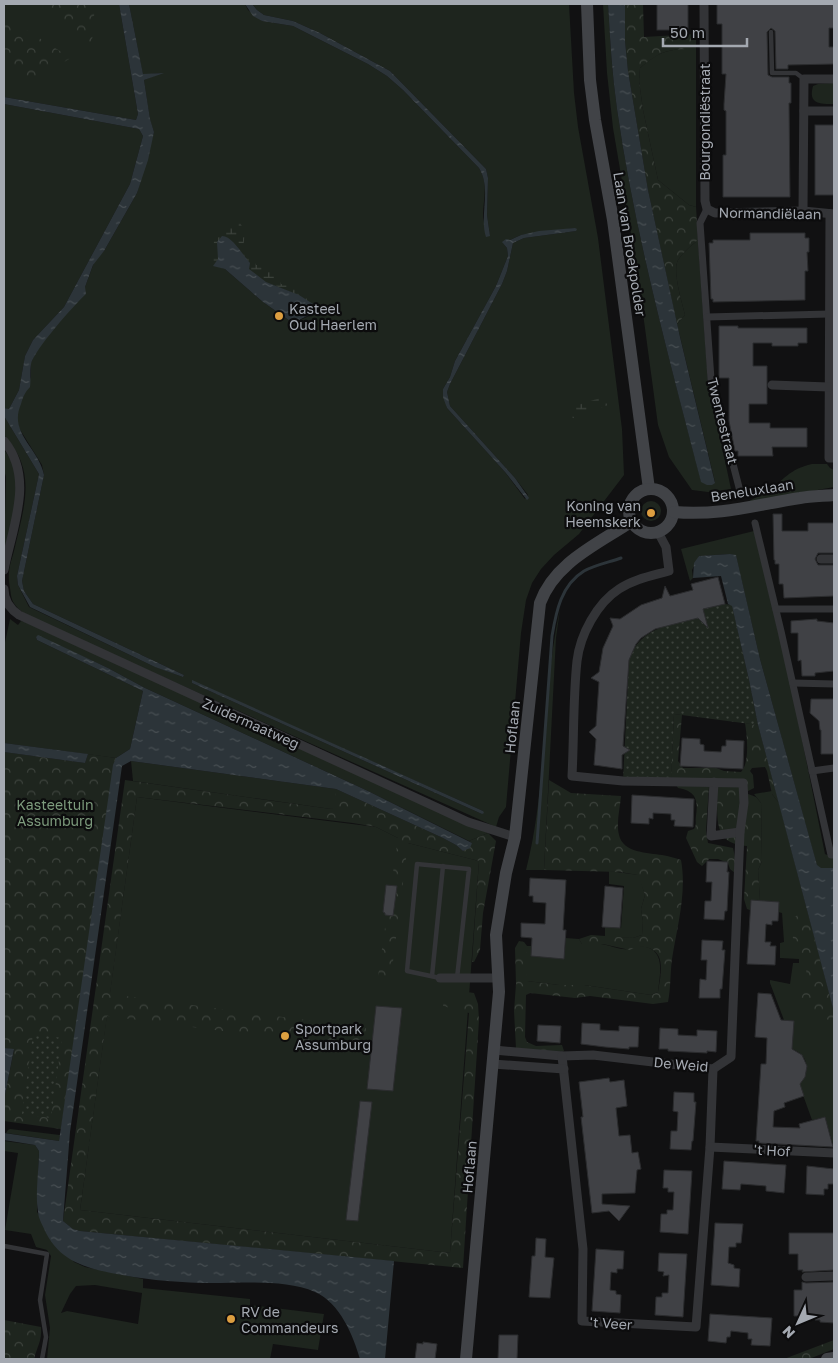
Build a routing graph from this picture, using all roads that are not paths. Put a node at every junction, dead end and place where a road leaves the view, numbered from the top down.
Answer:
1 (587, 4) edge
2 (704, 4) edge
3 (771, 32) dead end
4 (804, 79) junction
5 (834, 79) edge
6 (804, 111) junction
7 (834, 111) edge
8 (707, 209) junction
9 (803, 211) junction
10 (832, 214) edge
11 (829, 314) junction
12 (707, 317) junction
13 (772, 385) dead end
14 (829, 387) junction
15 (4, 441) edge
16 (831, 458) edge
17 (649, 489) junction
18 (741, 495) dead end
19 (834, 495) edge
20 (674, 512) junction
21 (632, 521) junction
22 (755, 523) dead end
23 (658, 532) junction
24 (821, 558) dead end
25 (834, 558) edge
26 (4, 570) edge
27 (4, 589) edge
28 (776, 609) junction
29 (834, 609) edge
30 (793, 684) junction
31 (834, 684) edge
32 (834, 768) edge
33 (812, 771) junction
34 (714, 782) junction
35 (740, 832) junction
36 (515, 836) junction
37 (834, 855) edge
38 (443, 866) junction
39 (436, 977) junction
40 (458, 978) junction
41 (497, 978) junction
42 (494, 1050) junction
43 (562, 1056) junction
44 (493, 1064) junction
45 (564, 1069) junction
46 (714, 1069) junction
47 (710, 1147) junction
48 (834, 1153) edge
49 (4, 1246) edge
50 (834, 1276) edge
51 (806, 1277) dead end
52 (834, 1358) edge
53 (42, 1359) edge
54 (466, 1359) edge
55 (827, 1359) edge

1 - 17 main road, Laan van Broekpolder
2 - 8 street, Bourgondiëstraat
3 - 4 lane
4 - 5 street
4 - 6 street
6 - 7 street
6 - 9 street
8 - 9 street, Normandiëlaan
8 - 12 street, Twentestraat
9 - 10 street, Normandiëlaan
10 - 11 street
11 - 12 street
11 - 14 street
12 - 18 street, Twentestraat
13 - 14 street
14 - 16 street
15 - 26 street
17 - 20 main road
17 - 21 main road
19 - 20 main road, Beneluxlaan
20 - 23 main road
21 - 23 main road
21 - 36 main road, Hoflaan
22 - 28 street
23 - 34 street, De Weid
24 - 25 street
27 - 36 street, Zuidermaatweg
28 - 29 street
28 - 30 street
30 - 31 street
30 - 33 street
32 - 33 street
33 - 37 street
34 - 35 street, De Weid
34 - 35 street
35 - 46 street, De Weid
36 - 41 main road, Hoflaan
38 - 39 lane
38 - 39 lane
38 - 40 lane
39 - 40 street
40 - 41 street
41 - 42 main road, Hoflaan
42 - 43 street, De Weid
42 - 44 main road, Hoflaan
43 - 45 street, 't Veer
43 - 46 street, De Weid
44 - 45 street
44 - 54 main road, Hoflaan
45 - 47 street, 't Veer
46 - 47 street
47 - 48 street, 't Hof
49 - 53 lane
50 - 51 street
52 - 55 main road

